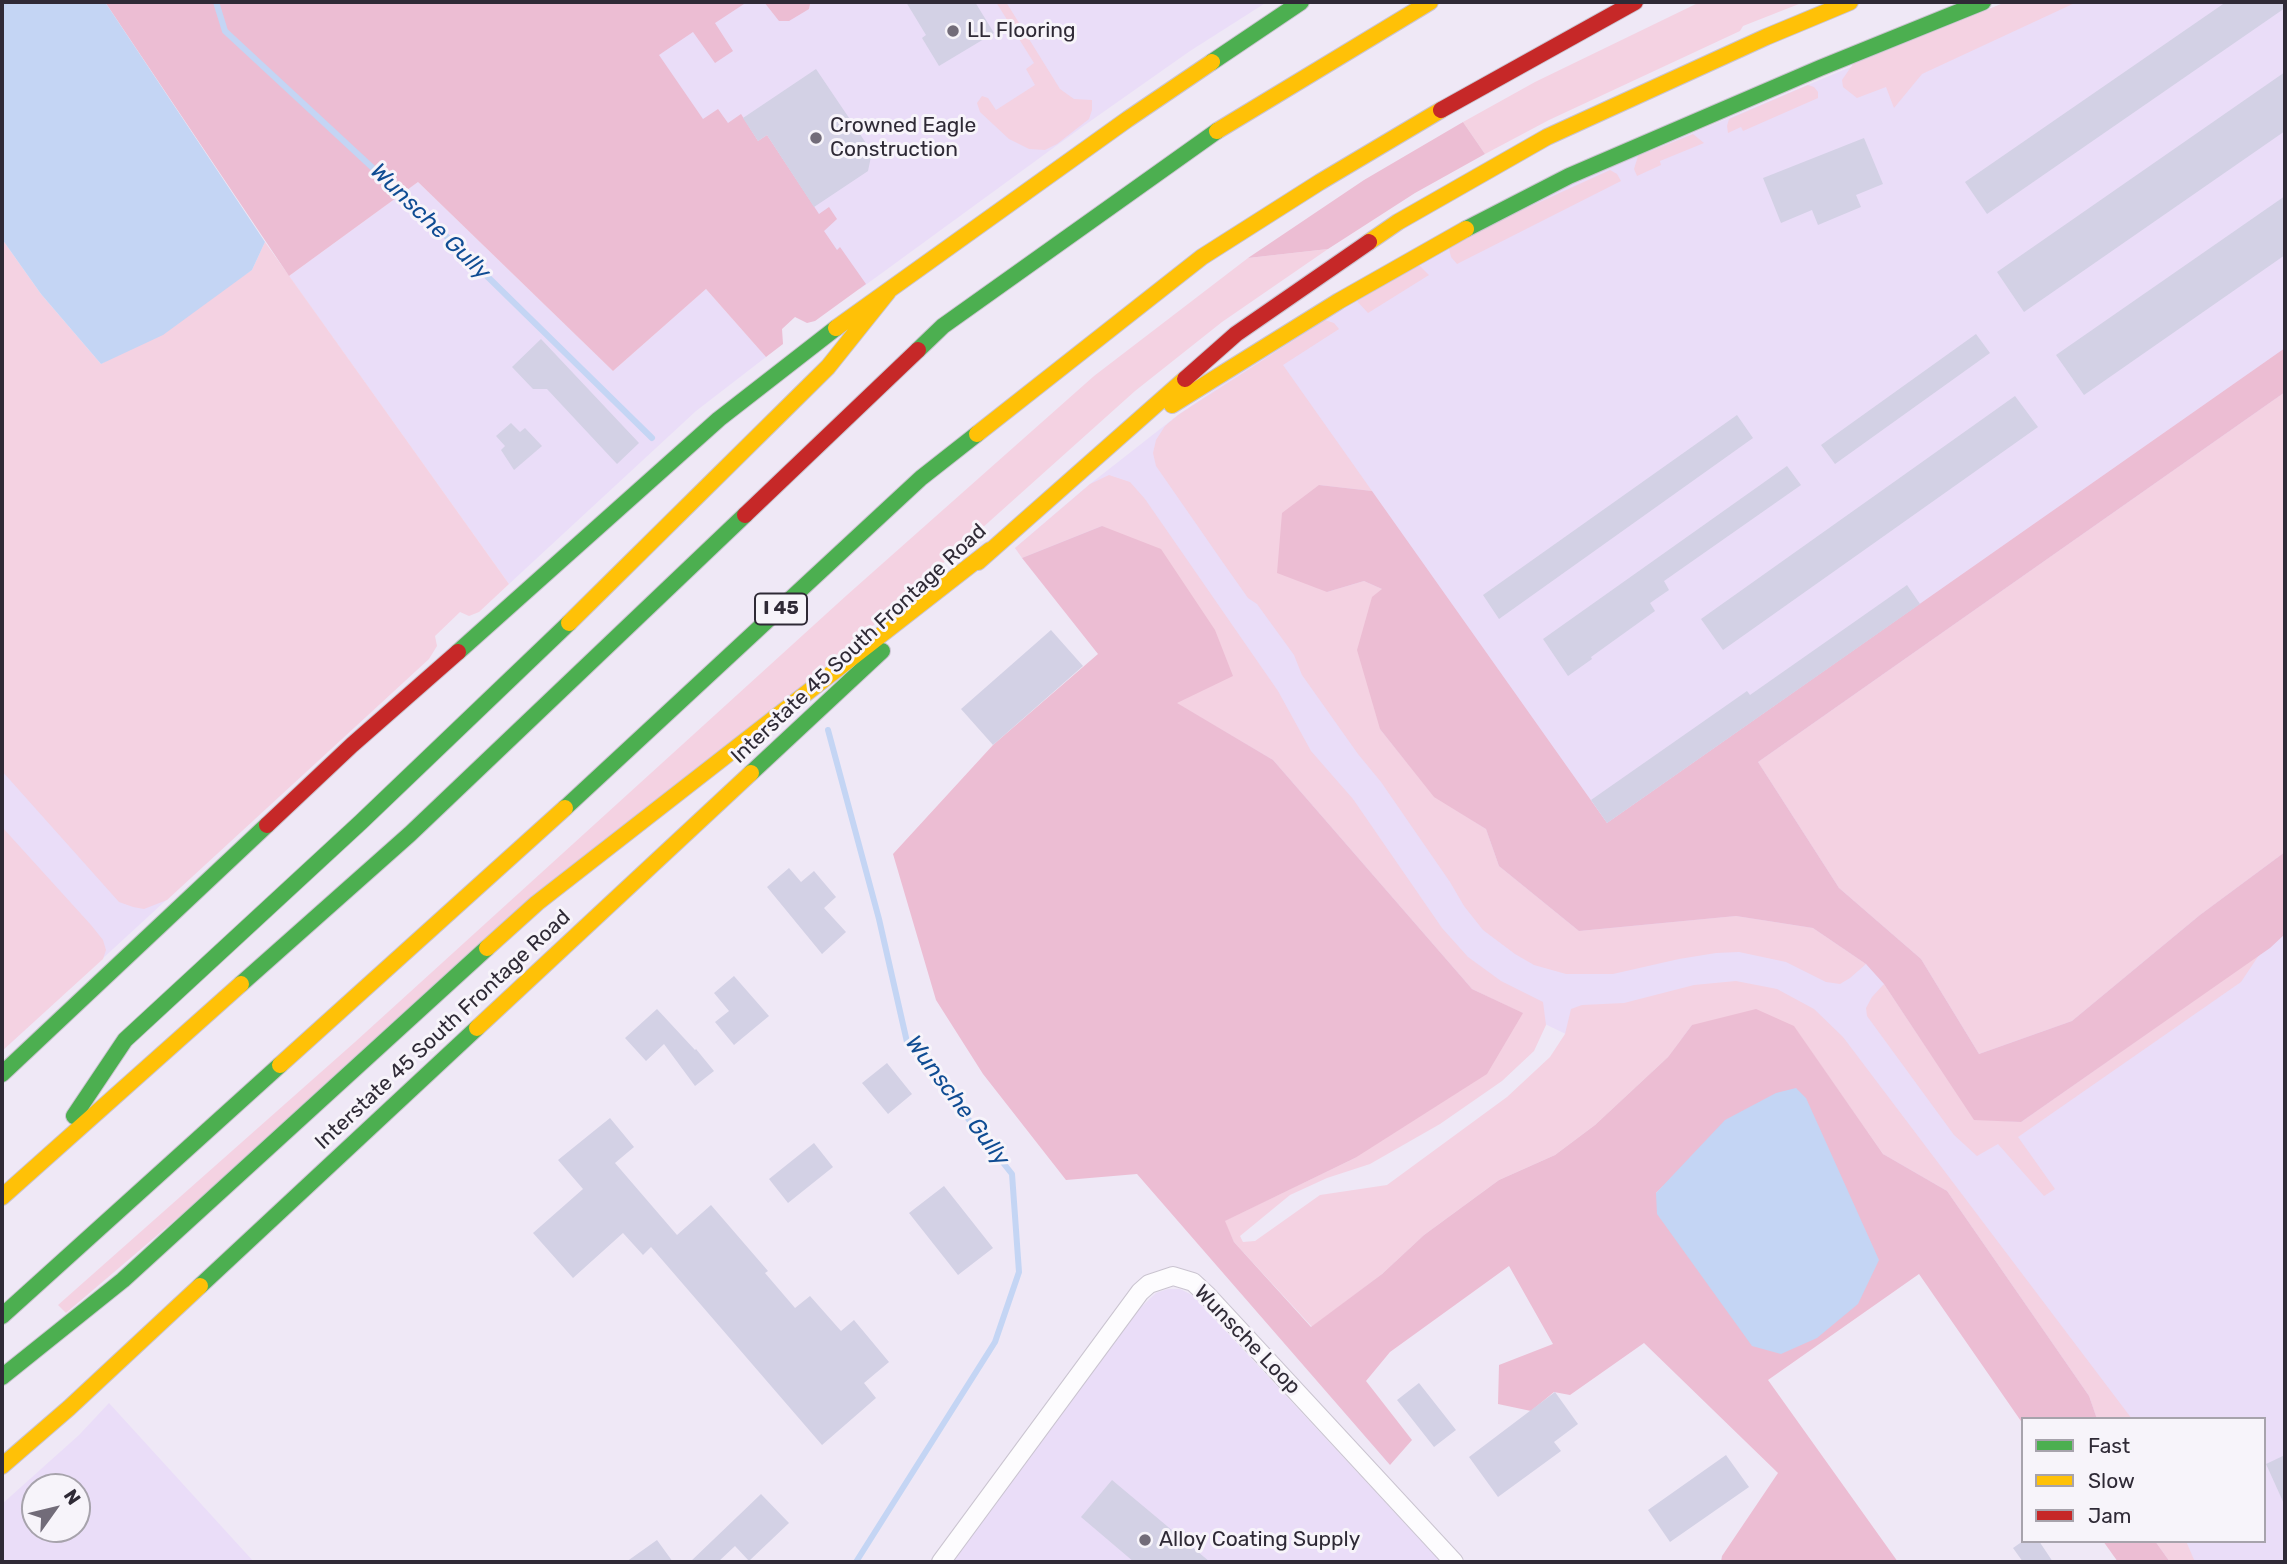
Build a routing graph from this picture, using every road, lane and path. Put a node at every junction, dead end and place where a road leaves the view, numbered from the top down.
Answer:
1 (1301, 2) edge
2 (1430, 2) edge
3 (1635, 2) edge
4 (1850, 2) edge
5 (1983, 2) edge
6 (888, 292) junction
7 (1118, 438) junction
8 (990, 550) junction
9 (2, 1074) edge
10 (50, 1153) junction
11 (2, 1197) edge
12 (2, 1316) edge
13 (2, 1377) edge
14 (2, 1466) edge
15 (942, 1562) edge
16 (1454, 1562) edge

1 - 6 main road
2 - 10 main road
3 - 12 main road, I 45
4 - 7 main road, Interstate 45 South Frontage Road
5 - 7 main road
6 - 9 main road
6 - 10 main road
7 - 8 main road, Interstate 45 South Frontage Road
8 - 13 main road
8 - 14 main road, Interstate 45 South Frontage Road
10 - 11 main road
15 - 16 street, Wunsche Loop

